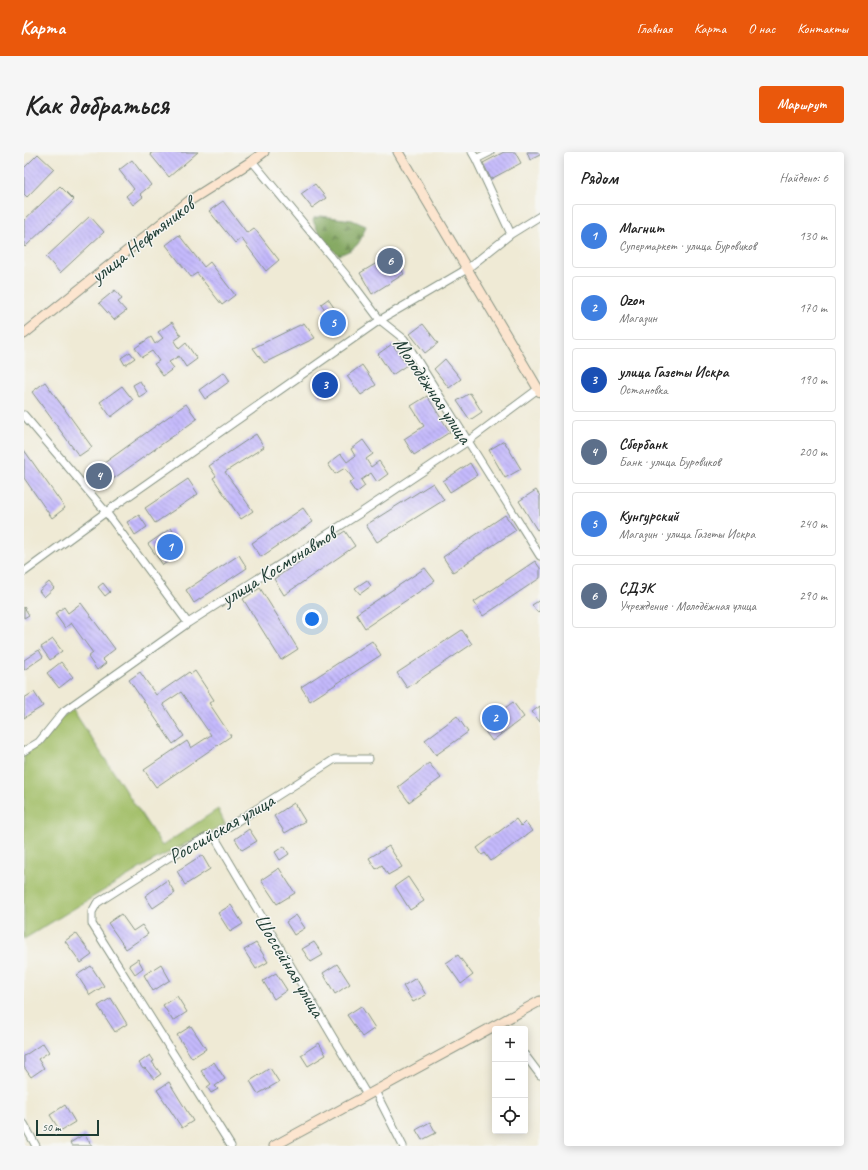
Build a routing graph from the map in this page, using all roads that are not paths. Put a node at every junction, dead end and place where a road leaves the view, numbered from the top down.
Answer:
1 (264, 152) edge
2 (398, 152) edge
3 (472, 152) edge
4 (490, 152) edge
5 (476, 159) junction
6 (252, 161) junction
7 (540, 216) edge
8 (511, 234) junction
9 (467, 268) junction
10 (380, 320) junction
11 (24, 334) edge
12 (539, 391) edge
13 (24, 415) edge
14 (468, 441) junction
15 (106, 512) junction
16 (540, 556) edge
17 (24, 572) edge
18 (188, 623) junction
19 (24, 751) edge
20 (369, 759) dead end
21 (214, 836) junction
22 (540, 1001) edge
23 (503, 1026) edge
24 (492, 1032) edge
25 (528, 1059) edge
26 (540, 1075) edge
27 (371, 1093) junction
28 (24, 1124) edge
29 (36, 1146) edge
30 (231, 1146) edge
31 (274, 1146) edge
32 (402, 1146) edge

1 - 6 street, улица Нефтяников
2 - 9 street
3 - 5 street
4 - 5 street
5 - 8 street
6 - 10 street, Молодёжная улица
6 - 11 street, улица Нефтяников
7 - 8 street
8 - 9 street
9 - 10 street
9 - 12 street
10 - 14 street, Молодёжная улица
10 - 15 street
12 - 14 street, улица Космонавтов
13 - 15 street
14 - 16 street, Молодёжная улица
14 - 18 street, улица Космонавтов
15 - 17 street
15 - 18 street
18 - 19 street, улица Космонавтов
20 - 21 street, Российская улица
21 - 27 street, Шоссейная улица
21 - 30 street, Российская улица
22 - 23 street
24 - 27 street
25 - 26 street
27 - 31 street
27 - 32 street, Шоссейная улица
28 - 29 street

